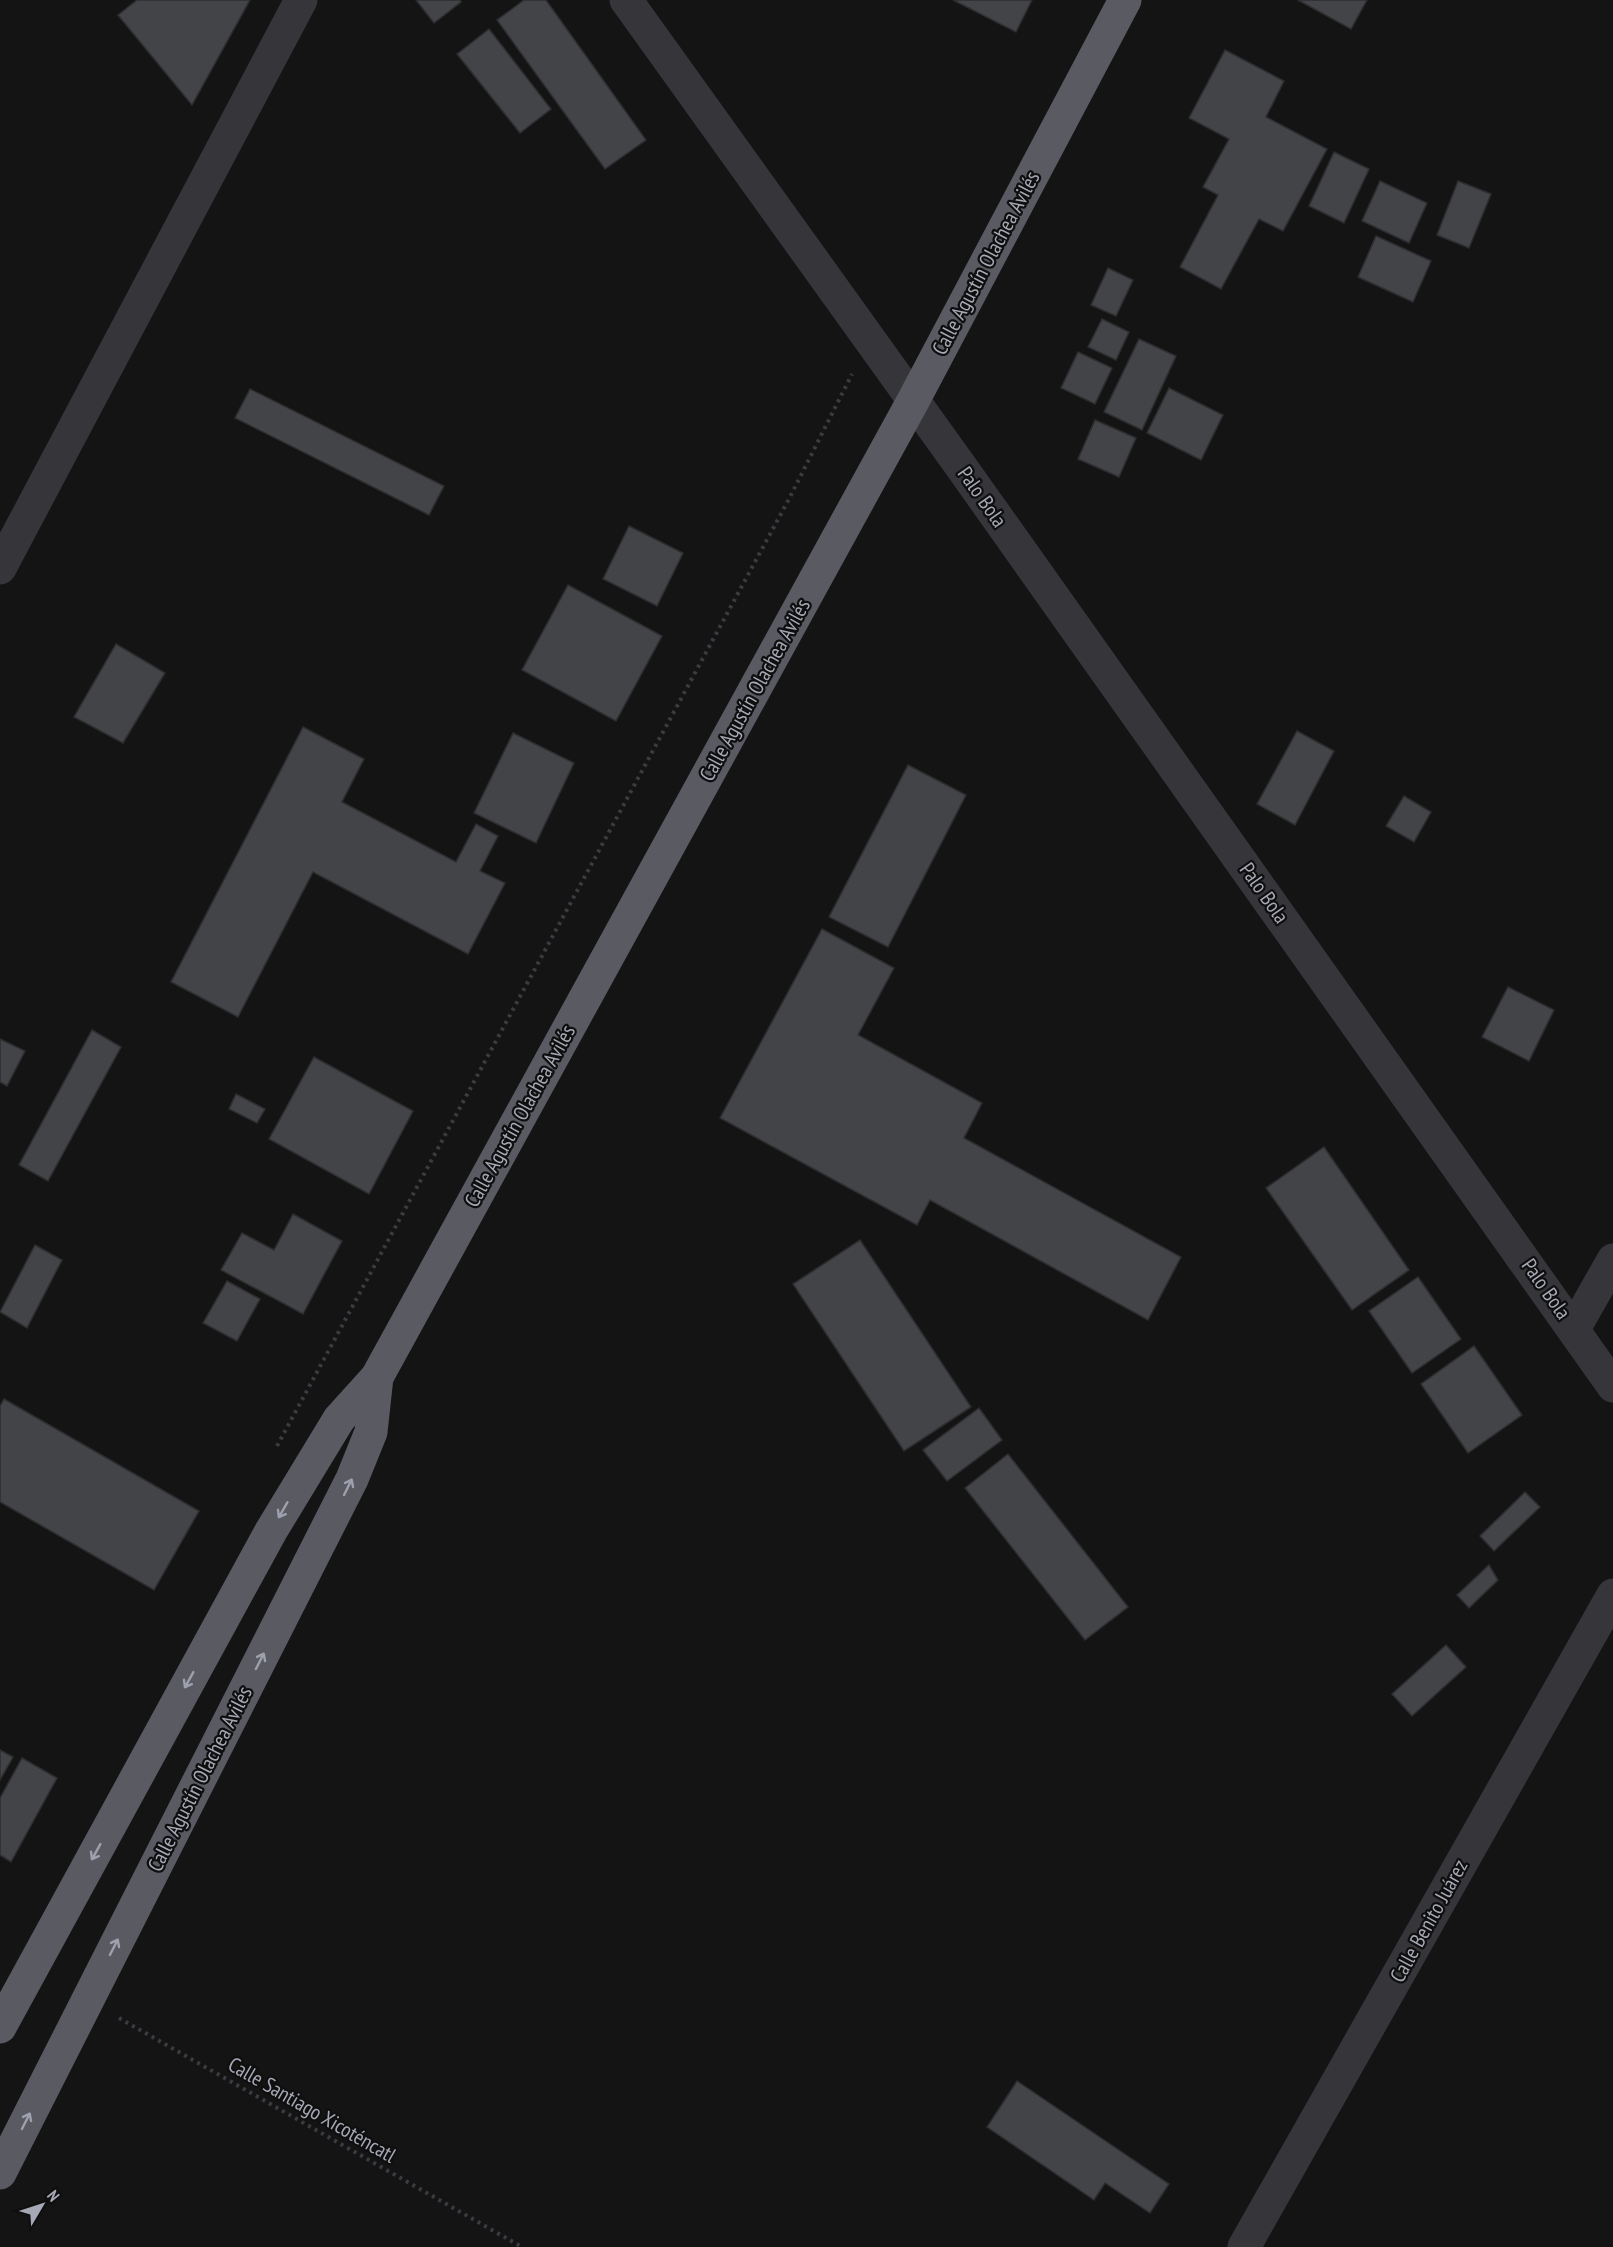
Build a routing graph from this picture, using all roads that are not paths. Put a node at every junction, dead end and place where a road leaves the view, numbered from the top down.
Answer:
1 (301, 0) edge
2 (626, 0) edge
3 (1125, 0) edge
4 (914, 401) junction
5 (0, 568) edge
6 (1613, 1260) edge
7 (1574, 1329) junction
8 (377, 1377) junction
9 (1613, 1386) edge
10 (1613, 1595) edge
11 (0, 2027) edge
12 (0, 2173) edge
13 (1244, 2247) edge

1 - 5 street
2 - 4 street, Palo Bola
3 - 4 highway, Calle Agustín Olachea Avilés
4 - 7 street, Palo Bola
4 - 8 highway, Calle Agustín Olachea Avilés
6 - 7 street
7 - 9 street, Palo Bola
8 -> 11 highway, Calle Agustín Olachea Avilés
12 -> 8 highway, Calle Agustín Olachea Avilés
10 - 13 street, Calle Benito Juárez

